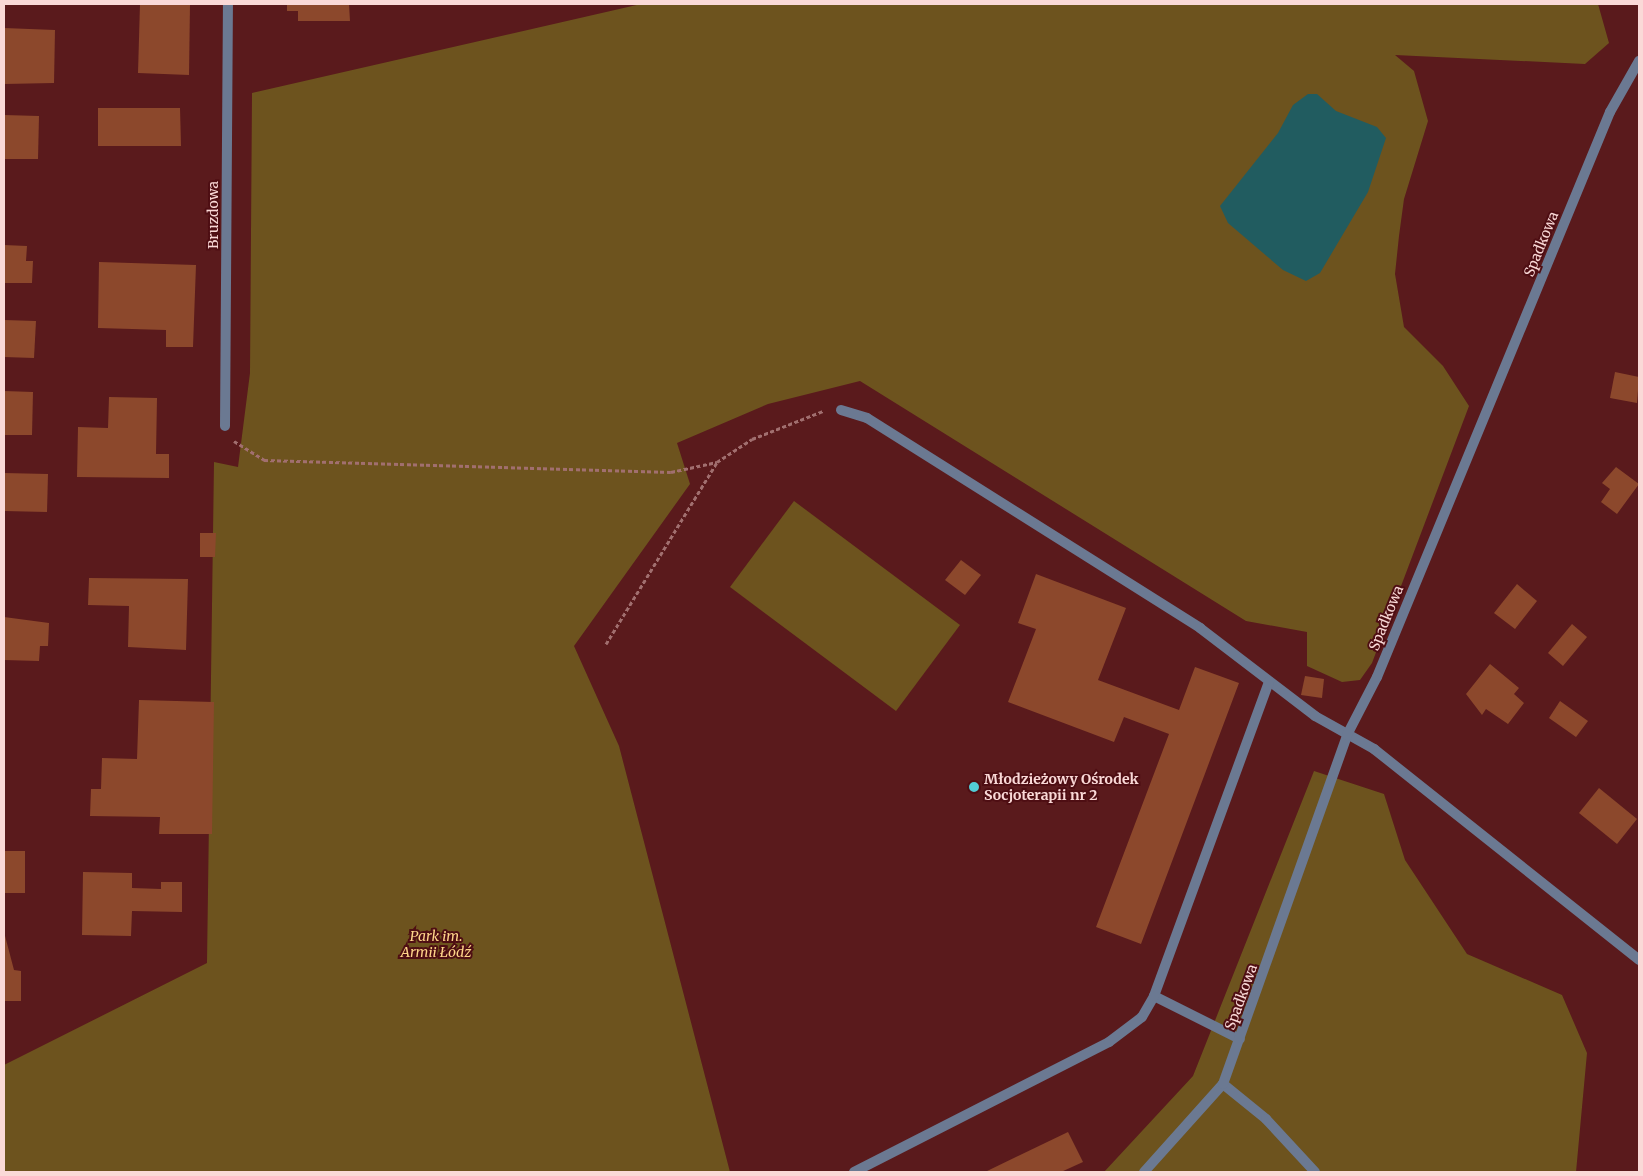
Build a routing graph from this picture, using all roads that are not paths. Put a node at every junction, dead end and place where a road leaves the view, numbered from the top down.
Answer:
1 (228, 4) edge
2 (1639, 61) edge
3 (841, 410) road end
4 (225, 426) road end
5 (1269, 680) junction
6 (1347, 735) junction
7 (1639, 960) edge
8 (1154, 996) junction
9 (1240, 1040) junction
10 (1223, 1084) junction
11 (854, 1172) edge
12 (1144, 1172) edge
13 (1315, 1172) edge

1 - 4 street, Bruzdowa
2 - 6 street, Spadkowa
3 - 5 street
5 - 6 street
5 - 8 street
6 - 7 street
6 - 9 street, Spadkowa
8 - 9 street
8 - 11 street
9 - 10 street, Spadkowa
10 - 12 street, Spadkowa
10 - 13 street

